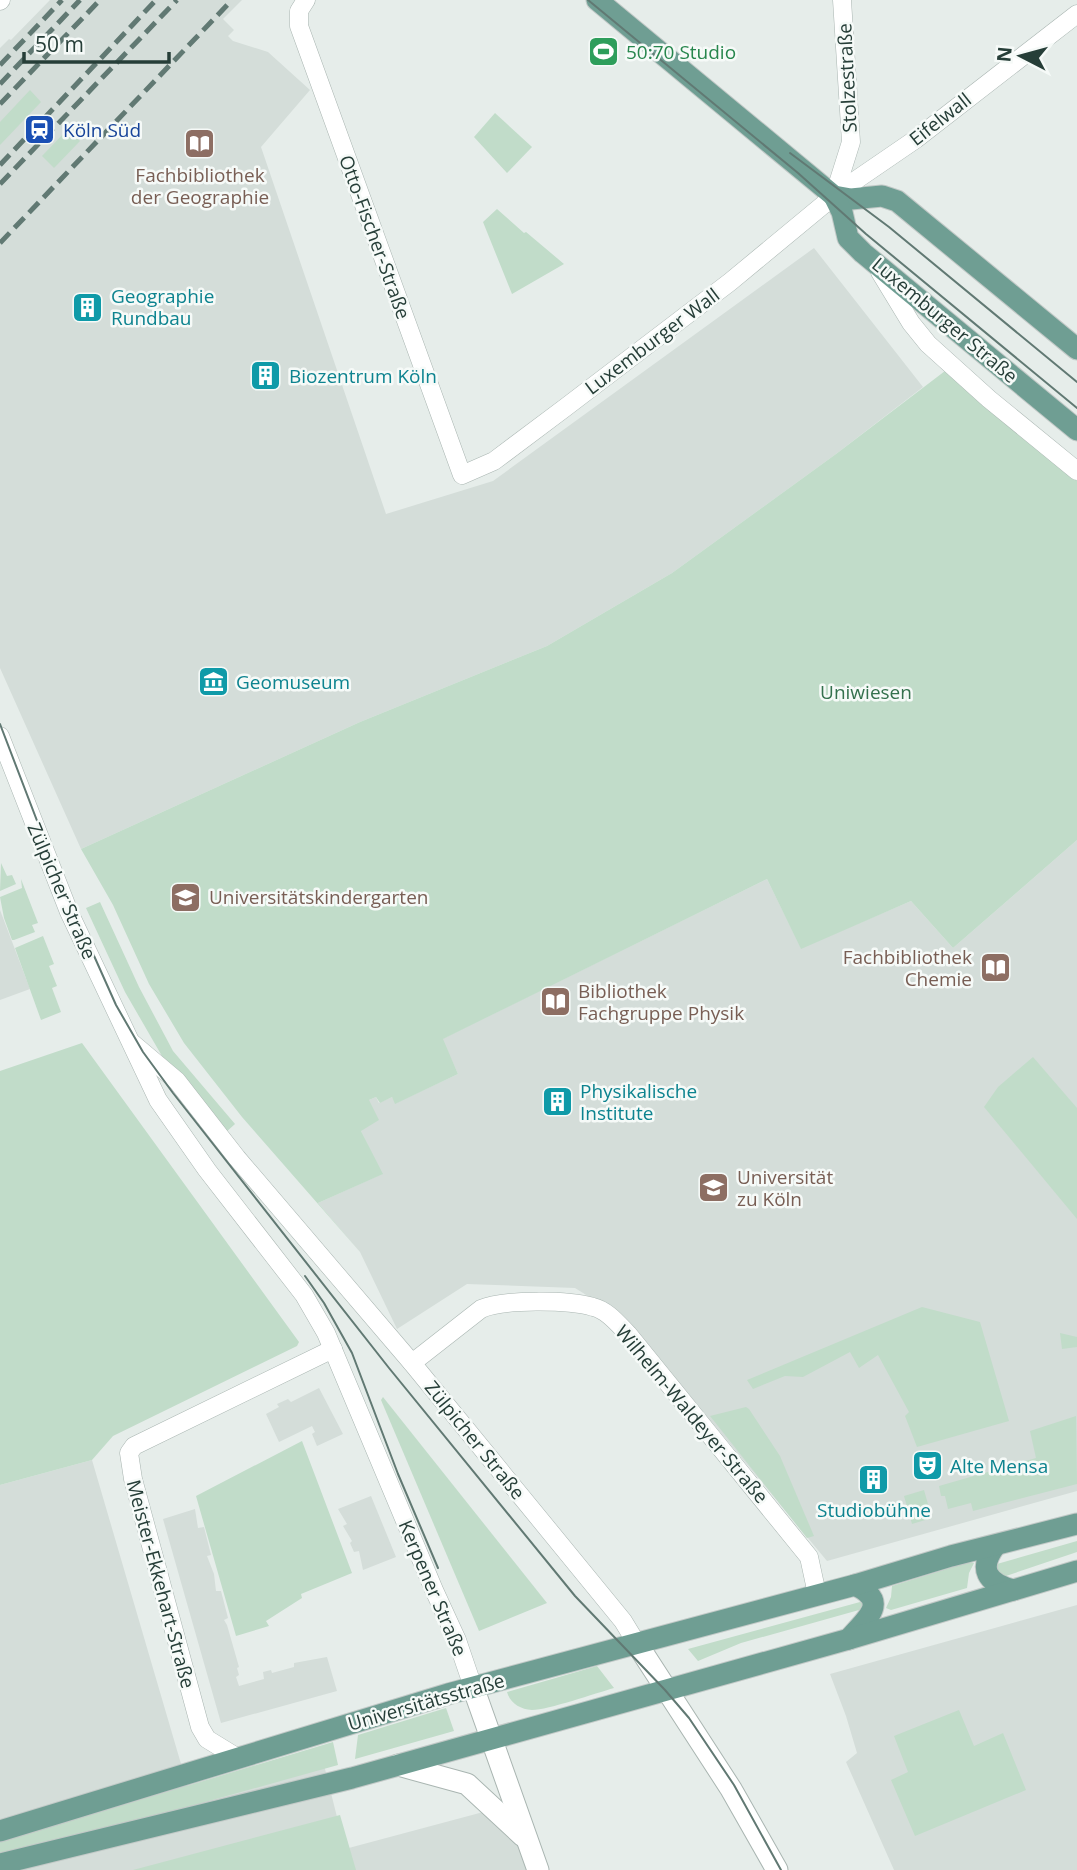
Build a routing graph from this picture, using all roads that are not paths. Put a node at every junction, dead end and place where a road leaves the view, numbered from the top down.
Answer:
1 (306, 0) edge
2 (597, 0) edge
3 (842, 0) edge
4 (1077, 14) edge
5 (835, 196) junction
6 (875, 262) junction
7 (1077, 349) edge
8 (1077, 430) edge
9 (1077, 471) edge
10 (462, 475) joint
11 (0, 736) edge
12 (132, 1043) junction
13 (333, 1349) junction
14 (412, 1363) junction
15 (1077, 1524) edge
16 (995, 1546) junction
17 (1077, 1571) edge
18 (855, 1585) junction
19 (1013, 1590) junction
20 (817, 1594) junction
21 (849, 1639) junction
22 (637, 1644) junction
23 (473, 1688) junction
24 (667, 1689) junction
25 (491, 1738) junction
26 (237, 1758) junction
27 (398, 1765) junction
28 (0, 1831) edge
29 (529, 1841) junction
30 (0, 1864) edge
31 (538, 1870) edge
32 (777, 1870) edge

1 - 10 street, Otto-Fischer-Straße
2 - 5 main road
3 - 5 street, Stolzestraße
4 - 5 street, Eifelwall
5 - 6 main road, Luxemburger Straße
5 - 7 main road
5 - 10 street, Luxemburger Wall
6 - 8 main road, Luxemburger Straße
6 - 9 street
11 - 12 street, Zülpicher Straße
12 - 13 street, Zülpicher Straße
12 - 14 street, Zülpicher Straße
13 - 23 street, Kerpener Straße
13 - 26 street, Meister-Ekkehart-Straße
14 - 20 street, Wilhelm-Waldeyer-Straße
14 - 22 street, Zülpicher Straße
15 - 16 main road, Universitätsstraße
16 - 18 main road, Universitätsstraße
16 - 19 main road
17 - 19 main road
18 - 20 main road, Universitätsstraße
18 - 21 main road
19 - 21 main road
20 - 22 main road, Universitätsstraße
21 - 24 main road
22 - 23 main road, Universitätsstraße
22 - 24 street, Zülpicher Straße
23 - 25 street, Kerpener Straße
23 - 26 main road, Universitätsstraße
24 - 25 main road
24 - 32 street, Zülpicher Straße
25 - 27 main road
25 - 29 street, Kerpener Straße
26 - 28 main road, Universitätsstraße
27 - 29 street
27 - 30 main road
29 - 31 street, Kerpener Straße

